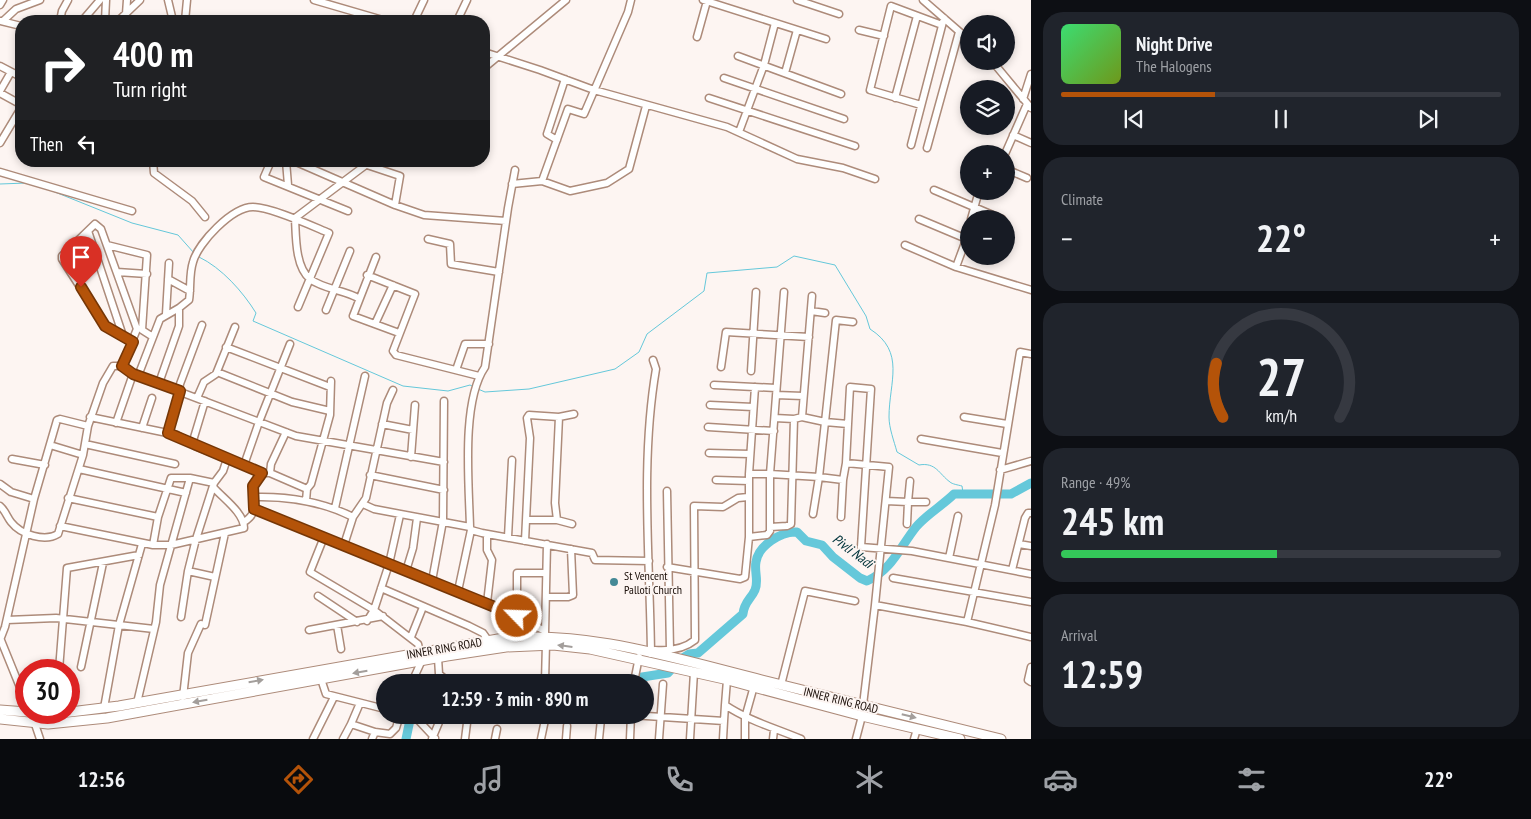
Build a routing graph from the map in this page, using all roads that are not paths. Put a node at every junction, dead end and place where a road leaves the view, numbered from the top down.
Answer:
1 (3, 0) edge
2 (40, 0) edge
3 (68, 0) edge
4 (100, 0) edge
5 (127, 0) edge
6 (140, 0) edge
7 (168, 0) edge
8 (186, 0) edge
9 (314, 0) edge
10 (424, 0) edge
11 (466, 0) edge
12 (566, 0) edge
13 (631, 0) edge
14 (797, 0) edge
15 (923, 0) edge
16 (705, 1) edge
17 (332, 2) edge
18 (0, 5) edge
19 (839, 14) dead end
20 (61, 15) edge
21 (87, 15) edge
22 (104, 15) edge
23 (123, 15) edge
24 (125, 15) edge
25 (171, 15) edge
26 (185, 15) edge
27 (369, 15) edge
28 (417, 15) edge
29 (460, 15) edge
30 (917, 16) junction
31 (2, 21) edge
32 (943, 22) junction
33 (775, 23) junction
34 (15, 24) edge
35 (797, 30) junction
36 (859, 30) dead end
37 (959, 32) joint
38 (884, 36) junction
39 (697, 37) dead end
40 (826, 40) dead end
41 (490, 54) edge
42 (498, 56) junction
43 (738, 56) dead end
44 (490, 63) edge
45 (764, 65) junction
46 (0, 66) edge
47 (1000, 70) edge
48 (11, 72) junction
49 (785, 73) junction
50 (15, 74) edge
51 (1031, 74) edge
52 (724, 78) dead end
53 (565, 79) junction
54 (755, 88) junction
55 (594, 90) junction
56 (0, 92) edge
57 (841, 94) dead end
58 (709, 98) dead end
59 (895, 98) junction
60 (15, 101) edge
61 (1027, 103) edge
62 (921, 105) junction
63 (646, 106) junction
64 (747, 110) junction
65 (15, 118) edge
66 (844, 119) dead end
67 (739, 132) junction
68 (1015, 133) edge
69 (1014, 135) joint
70 (557, 140) junction
71 (0, 143) edge
72 (1031, 143) edge
73 (911, 145) dead end
74 (1010, 145) edge
75 (855, 146) dead end
76 (927, 148) dead end
77 (154, 167) edge
78 (268, 167) edge
79 (286, 167) edge
80 (307, 167) edge
81 (364, 167) edge
82 (379, 167) edge
83 (515, 170) dead end
84 (0, 172) edge
85 (1015, 172) edge
86 (875, 178) dead end
87 (1026, 178) dead end
88 (542, 181) junction
89 (343, 183) junction
90 (512, 184) junction
91 (288, 185) junction
92 (934, 190) dead end
93 (320, 199) junction
94 (976, 200) edge
95 (395, 205) junction
96 (974, 207) junction
97 (973, 210) edge
98 (981, 210) edge
99 (132, 211) dead end
100 (348, 211) dead end
101 (205, 217) dead end
102 (295, 218) junction
103 (919, 219) dead end
104 (506, 221) junction
105 (88, 231) junction
106 (960, 237) edge
107 (428, 239) dead end
108 (107, 245) junction
109 (905, 245) dead end
110 (350, 251) dead end
111 (376, 257) dead end
112 (960, 258) edge
113 (169, 263) dead end
114 (956, 267) junction
115 (117, 272) junction
116 (499, 272) junction
117 (147, 274) junction
118 (368, 274) junction
119 (310, 278) junction
120 (168, 279) junction
121 (393, 286) junction
122 (334, 288) junction
123 (1031, 290) edge
124 (190, 291) junction
125 (756, 292) dead end
126 (784, 292) dead end
127 (812, 296) dead end
128 (358, 298) junction
129 (298, 307) dead end
130 (180, 308) junction
131 (326, 310) dead end
132 (811, 312) junction
133 (825, 313) dead end
134 (166, 314) junction
135 (853, 322) dead end
136 (375, 324) junction
137 (202, 325) dead end
138 (234, 327) dead end
139 (139, 329) junction
140 (399, 333) junction
141 (753, 333) junction
142 (780, 334) junction
143 (123, 336) junction
144 (152, 337) junction
145 (809, 337) junction
146 (133, 342) junction
147 (290, 344) dead end
148 (489, 344) junction
149 (226, 347) junction
150 (1031, 354) edge
151 (653, 360) dead end
152 (122, 366) junction
153 (721, 366) dead end
154 (281, 368) junction
155 (456, 370) junction
156 (751, 371) dead end
157 (217, 372) junction
158 (135, 375) junction
159 (365, 376) dead end
160 (479, 376) junction
161 (159, 383) junction
162 (714, 385) dead end
163 (755, 387) junction
164 (393, 390) dead end
165 (180, 391) junction
166 (776, 392) junction
167 (270, 394) junction
168 (803, 396) junction
169 (152, 398) dead end
170 (197, 398) junction
171 (205, 401) junction
172 (444, 401) dead end
173 (415, 405) dead end
174 (710, 405) dead end
175 (753, 407) junction
176 (330, 411) junction
177 (574, 414) dead end
178 (90, 417) junction
179 (559, 417) junction
180 (802, 417) junction
181 (964, 417) dead end
182 (775, 418) junction
183 (794, 419) junction
184 (258, 422) junction
185 (825, 422) junction
186 (116, 423) junction
187 (382, 424) junction
188 (848, 424) junction
189 (1007, 424) junction
190 (88, 426) junction
191 (708, 427) dead end
192 (142, 428) junction
193 (413, 430) junction
194 (753, 430) junction
195 (774, 431) junction
196 (286, 432) junction
197 (168, 433) junction
198 (921, 439) dead end
199 (324, 440) junction
200 (85, 444) junction
201 (192, 444) junction
202 (50, 446) junction
203 (350, 446) junction
204 (375, 451) junction
205 (709, 453) dead end
206 (1002, 453) junction
207 (750, 454) junction
208 (83, 455) junction
209 (411, 457) junction
210 (227, 458) junction
211 (12, 459) dead end
212 (512, 460) dead end
213 (1031, 461) edge
214 (444, 462) junction
215 (846, 463) junction
216 (176, 464) dead end
217 (45, 465) junction
218 (244, 465) junction
219 (866, 466) junction
220 (79, 469) junction
221 (262, 473) junction
222 (270, 473) junction
223 (999, 473) junction
224 (770, 474) junction
225 (370, 475) junction
226 (793, 475) junction
227 (819, 477) junction
228 (190, 478) junction
229 (749, 478) junction
230 (716, 480) dead end
231 (843, 480) junction
232 (910, 481) dead end
233 (0, 484) edge
234 (214, 486) junction
235 (167, 489) junction
236 (307, 489) junction
237 (444, 490) junction
238 (667, 491) dead end
239 (186, 493) junction
240 (254, 497) junction
241 (748, 497) junction
242 (68, 498) junction
243 (34, 499) junction
244 (306, 501) junction
245 (886, 501) junction
246 (908, 502) junction
247 (926, 502) dead end
248 (363, 504) junction
249 (0, 506) edge
250 (335, 508) junction
251 (254, 509) junction
252 (1031, 513) edge
253 (813, 514) dead end
254 (400, 515) junction
255 (958, 516) dead end
256 (158, 517) junction
257 (353, 517) junction
258 (841, 517) dead end
259 (417, 518) junction
260 (527, 520) junction
261 (557, 520) junction
262 (244, 522) junction
263 (444, 522) junction
264 (572, 524) dead end
265 (907, 524) dead end
266 (60, 526) junction
267 (770, 527) junction
268 (470, 528) junction
269 (225, 532) junction
270 (26, 534) junction
271 (487, 534) junction
272 (324, 537) junction
273 (508, 537) junction
274 (749, 537) junction
275 (196, 539) junction
276 (525, 540) junction
277 (142, 544) junction
278 (547, 544) junction
279 (1019, 544) junction
280 (153, 545) junction
281 (171, 545) junction
282 (344, 545) junction
283 (1031, 546) edge
284 (882, 548) junction
285 (571, 549) junction
286 (139, 555) junction
287 (949, 558) junction
288 (649, 561) junction
289 (103, 563) junction
290 (388, 564) junction
291 (981, 565) junction
292 (667, 567) junction
293 (1012, 570) junction
294 (188, 571) junction
295 (406, 571) junction
296 (694, 572) junction
297 (546, 573) junction
298 (1031, 574) edge
299 (215, 577) junction
300 (893, 578) dead end
301 (432, 581) junction
302 (381, 588) junction
303 (458, 592) junction
304 (974, 592) junction
305 (318, 596) dead end
306 (546, 597) junction
307 (855, 601) dead end
308 (1031, 602) edge
309 (487, 603) junction
310 (875, 605) junction
311 (423, 607) junction
312 (374, 610) junction
313 (514, 615) junction
314 (384, 616) junction
315 (181, 617) dead end
316 (64, 619) junction
317 (7, 620) junction
318 (367, 620) junction
319 (91, 621) junction
320 (357, 622) junction
321 (967, 622) junction
322 (119, 625) junction
323 (337, 625) junction
324 (154, 629) junction
325 (309, 630) dead end
326 (545, 634) junction
327 (411, 637) junction
328 (513, 637) junction
329 (1031, 637) edge
330 (0, 639) edge
331 (488, 640) junction
332 (546, 646) junction
333 (341, 649) dead end
334 (651, 652) junction
335 (422, 656) junction
336 (640, 656) junction
337 (438, 658) junction
338 (668, 658) junction
339 (60, 659) edge
340 (1031, 666) edge
341 (81, 667) dead end
342 (694, 672) junction
343 (415, 674) edge
344 (439, 674) edge
345 (545, 674) edge
346 (634, 674) edge
347 (15, 675) edge
348 (321, 679) junction
349 (727, 680) junction
350 (1031, 682) edge
351 (663, 684) dead end
352 (781, 685) junction
353 (754, 686) junction
354 (183, 694) junction
355 (334, 697) junction
356 (137, 703) junction
357 (360, 703) junction
358 (183, 704) junction
359 (864, 705) junction
360 (725, 706) junction
361 (376, 707) edge
362 (104, 708) junction
363 (0, 710) edge
364 (80, 710) edge
365 (15, 711) edge
366 (654, 716) edge
367 (660, 716) junction
368 (862, 716) junction
369 (745, 718) junction
370 (0, 719) edge
371 (690, 719) junction
372 (80, 720) edge
373 (15, 721) edge
374 (724, 721) junction
375 (35, 724) edge
376 (351, 724) junction
377 (397, 724) edge
378 (422, 724) edge
379 (439, 724) edge
380 (467, 724) edge
381 (544, 724) edge
382 (600, 724) edge
383 (630, 724) edge
384 (567, 726) dead end
385 (497, 729) dead end
386 (917, 729) junction
387 (774, 730) junction
388 (374, 736) edge
389 (434, 738) edge
390 (40, 739) edge
391 (313, 739) edge
392 (344, 739) edge
393 (465, 739) edge
394 (494, 739) edge
395 (541, 739) edge
396 (566, 739) edge
397 (599, 739) edge
398 (630, 739) edge
399 (659, 739) edge
400 (690, 739) edge
401 (723, 739) edge
402 (745, 739) edge
403 (773, 739) edge
404 (801, 739) edge
405 (856, 739) edge
406 (914, 739) edge
407 (960, 739) edge
408 (1001, 739) edge

1 - 18 street
2 - 31 street
3 - 20 street
4 - 21 street
4 - 22 street
5 - 23 street
6 - 24 street
7 - 25 street
8 - 26 street
9 - 17 street
10 - 28 street
11 - 29 street
12 - 42 street
13 - 55 street
14 - 19 street
15 - 32 street
16 - 33 street
16 - 39 street
17 - 27 street
30 - 32 street
30 - 38 street
30 - 59 street
31 - 34 street
32 - 37 street
32 - 62 street
33 - 35 street
33 - 45 street
35 - 40 street
35 - 49 street
36 - 38 street
37 - 76 street
38 - 59 street
41 - 42 street
42 - 44 street
42 - 53 street
43 - 45 street
45 - 49 street
45 - 54 street
46 - 48 street
47 - 61 street
48 - 50 street
48 - 56 street
49 - 57 street
51 - 61 street
52 - 54 street
53 - 55 street
53 - 70 street
54 - 64 street
54 - 66 street
55 - 63 street
55 - 70 street
56 - 60 street
58 - 64 street
59 - 62 street
61 - 68 street
62 - 73 street
63 - 67 street
63 - 88 street
64 - 67 street
64 - 75 street
65 - 71 street
67 - 86 street
69 - 72 street
69 - 74 street
70 - 88 street
77 - 101 street
78 - 91 street
79 - 91 street
80 - 89 street
81 - 89 street
82 - 95 street
83 - 90 street
84 - 99 street
85 - 87 street
88 - 90 street
89 - 93 street
89 - 95 street
90 - 104 street
91 - 93 street
92 - 96 street
93 - 100 street
93 - 102 street
94 - 96 street
95 - 104 street
96 - 97 street
96 - 98 street
102 - 119 street
102 - 119 street
102 - 124 street
103 - 106 street
104 - 116 street
105 - 108 street
105 - 143 street
105 - 143 street
107 - 116 street
108 - 115 street
108 - 117 street
109 - 114 street
110 - 122 street
111 - 118 street
112 - 114 street
113 - 120 street
114 - 123 street
115 - 117 street
115 - 139 street
116 - 148 street
117 - 139 street
118 - 121 street
118 - 128 street
119 - 122 street
119 - 129 street
120 - 124 street
120 - 134 street
121 - 136 street
121 - 140 street
122 - 128 street
122 - 131 street
124 - 130 street
125 - 141 street
126 - 142 street
127 - 132 street
128 - 136 street
130 - 134 street
130 - 161 street
132 - 133 street
132 - 145 street
134 - 144 street
135 - 185 street
136 - 140 street
137 - 165 street
138 - 149 street
139 - 144 street
139 - 146 street
140 - 155 street
141 - 142 street
141 - 153 street
141 - 156 street
142 - 145 street
142 - 166 street
143 - 146 street
144 - 158 street
145 - 168 street
146 - 152 street
147 - 154 street
148 - 155 street
148 - 160 street
149 - 154 street
149 - 157 street
150 - 189 street
151 - 288 street
152 - 158 street
152 - 178 street
154 - 167 street
154 - 176 street
155 - 160 street
157 - 167 street
157 - 170 street
158 - 161 street
158 - 186 street
159 - 203 street
160 - 268 street
161 - 165 street
162 - 163 street
163 - 166 street
163 - 175 street
164 - 187 street
165 - 170 street
165 - 197 street
166 - 168 street
166 - 182 street
167 - 176 street
167 - 184 street
168 - 180 street
169 - 192 street
170 - 171 street
171 - 184 street
171 - 201 street
172 - 214 street
173 - 193 street
174 - 175 street
175 - 194 street
176 - 199 street
177 - 179 street
178 - 186 street
178 - 190 street
179 - 260 street
179 - 261 street
180 - 183 street
180 - 185 street
181 - 189 street
182 - 183 street
182 - 195 street
183 - 226 street
184 - 196 street
184 - 218 street
185 - 188 street
185 - 227 street
186 - 192 street
187 - 193 street
187 - 204 street
188 - 215 street
188 - 219 street
189 - 206 street
190 - 200 street
190 - 202 street
191 - 194 street
192 - 197 street
193 - 209 street
194 - 195 street
194 - 207 street
195 - 224 street
196 - 199 street
196 - 222 street
197 - 201 street
198 - 206 street
199 - 203 street
199 - 236 street
200 - 208 street
200 - 216 street
201 - 210 street
202 - 208 street
202 - 217 street
203 - 204 street
203 - 250 street
204 - 209 street
204 - 225 street
205 - 207 street
206 - 223 street
207 - 229 street
208 - 220 street
209 - 214 street
210 - 218 street
210 - 234 street
211 - 217 street
212 - 273 street
213 - 223 street
214 - 237 street
215 - 219 street
215 - 231 street
217 - 243 street
218 - 221 street
219 - 245 street
219 - 284 street
220 - 235 street
220 - 242 street
221 - 222 street
221 - 240 street
222 - 236 street
223 - 291 street
224 - 226 street
224 - 229 street
224 - 267 street
225 - 237 street
225 - 248 street
226 - 227 street
226 - 267 street
227 - 231 street
227 - 253 street
228 - 234 street
228 - 235 street
228 - 239 street
229 - 230 street
229 - 241 street
231 - 258 street
232 - 246 street
233 - 243 street
234 - 262 street
234 - 275 street
235 - 239 street
235 - 256 street
236 - 244 street
237 - 263 street
238 - 292 street
239 - 281 street
240 - 244 street
240 - 251 street
241 - 274 street
241 - 296 street
242 - 256 street
242 - 266 street
243 - 270 street
244 - 250 street
245 - 246 street
245 - 284 street
246 - 247 street
246 - 265 street
248 - 254 street
248 - 257 street
249 - 270 street
250 - 257 street
251 - 262 street
251 - 272 street
252 - 279 street
254 - 259 street
254 - 290 street
255 - 287 street
256 - 280 street
257 - 282 street
259 - 263 street
259 - 295 street
260 - 261 street
260 - 276 street
261 - 264 street
262 - 269 street
263 - 268 street
263 - 301 street
266 - 270 street
266 - 277 street
267 - 274 street
268 - 271 street
268 - 303 street
269 - 275 street
269 - 299 street
270 - 317 street
271 - 273 street
271 - 309 street
272 - 282 street
272 - 312 street
273 - 276 street
274 - 296 street
275 - 281 street
275 - 294 street
276 - 278 street
277 - 280 street
277 - 286 street
278 - 285 street
278 - 297 street
279 - 283 street
279 - 293 street
280 - 281 street
281 - 324 street
282 - 290 street
284 - 287 street
284 - 310 street
285 - 288 street
285 - 306 street
286 - 289 street
286 - 322 street
287 - 291 street
288 - 334 street
289 - 316 street
289 - 319 street
290 - 295 street
290 - 302 street
291 - 293 street
291 - 304 street
292 - 296 street
292 - 338 street
293 - 298 street
294 - 299 street
294 - 315 street
295 - 301 street
296 - 338 street
297 - 306 street
297 - 313 street
299 - 354 street
300 - 304 street
301 - 303 street
302 - 311 street
302 - 312 street
303 - 309 street
304 - 308 street
304 - 321 street
305 - 320 street
306 - 326 street
307 - 352 street
309 - 313 street
310 - 321 street
310 - 359 street
311 - 327 street
311 - 331 street
312 - 314 street
312 - 318 street
313 - 326 street
313 - 328 street
314 - 318 street
314 - 327 street
316 - 317 street
316 - 319 street
316 - 339 street
317 - 330 street
318 - 320 street
319 - 322 street
319 - 341 street
320 - 323 street
321 - 329 street
322 - 324 street
322 - 362 street
323 - 325 street
323 - 333 street
324 - 356 street
326 - 328 highway, INNER RING ROAD
326 - 332 street
326 - 336 highway, INNER RING ROAD
327 - 335 street
328 - 331 highway, INNER RING ROAD
330 - 347 street
331 - 335 highway, INNER RING ROAD
336 -> 332 highway, INNER RING ROAD
332 - 337 highway, INNER RING ROAD
332 - 345 street
334 - 336 highway, INNER RING ROAD
334 - 338 highway, INNER RING ROAD
335 - 337 highway, INNER RING ROAD
335 - 343 street
335 -> 348 highway, INNER RING ROAD
354 -> 335 highway, INNER RING ROAD
336 - 338 highway, INNER RING ROAD
336 - 346 street
337 - 344 street
338 - 342 highway, INNER RING ROAD
338 - 352 highway, INNER RING ROAD
340 - 350 street
342 - 349 highway, INNER RING ROAD
342 - 371 street
348 - 355 street
348 -> 358 highway, INNER RING ROAD
349 - 353 highway, INNER RING ROAD
349 - 360 street
351 - 367 street
352 - 359 highway, INNER RING ROAD
353 - 368 highway, INNER RING ROAD
353 - 369 street
354 - 356 highway, INNER RING ROAD
354 - 358 street
355 - 357 street
355 - 391 street
356 - 362 highway, INNER RING ROAD
357 - 361 street
357 - 376 street
358 - 372 highway, INNER RING ROAD
359 -> 408 highway, INNER RING ROAD
360 - 369 street
360 - 374 street
362 - 364 highway, INNER RING ROAD
363 - 365 highway, INNER RING ROAD
366 - 367 street
367 - 371 street
367 - 399 street
368 - 386 highway, INNER RING ROAD
368 - 405 street
369 - 387 street
369 - 402 street
370 - 373 highway, INNER RING ROAD
371 - 374 street
371 - 400 street
374 - 401 street
375 - 390 street
376 - 388 street
376 - 392 street
377 - 388 street
378 - 389 street
379 - 389 street
380 - 393 street
381 - 395 street
382 - 397 street
383 - 398 street
384 - 396 street
385 - 394 street
386 - 406 street
386 - 407 highway, INNER RING ROAD
387 - 403 street
387 - 404 street

